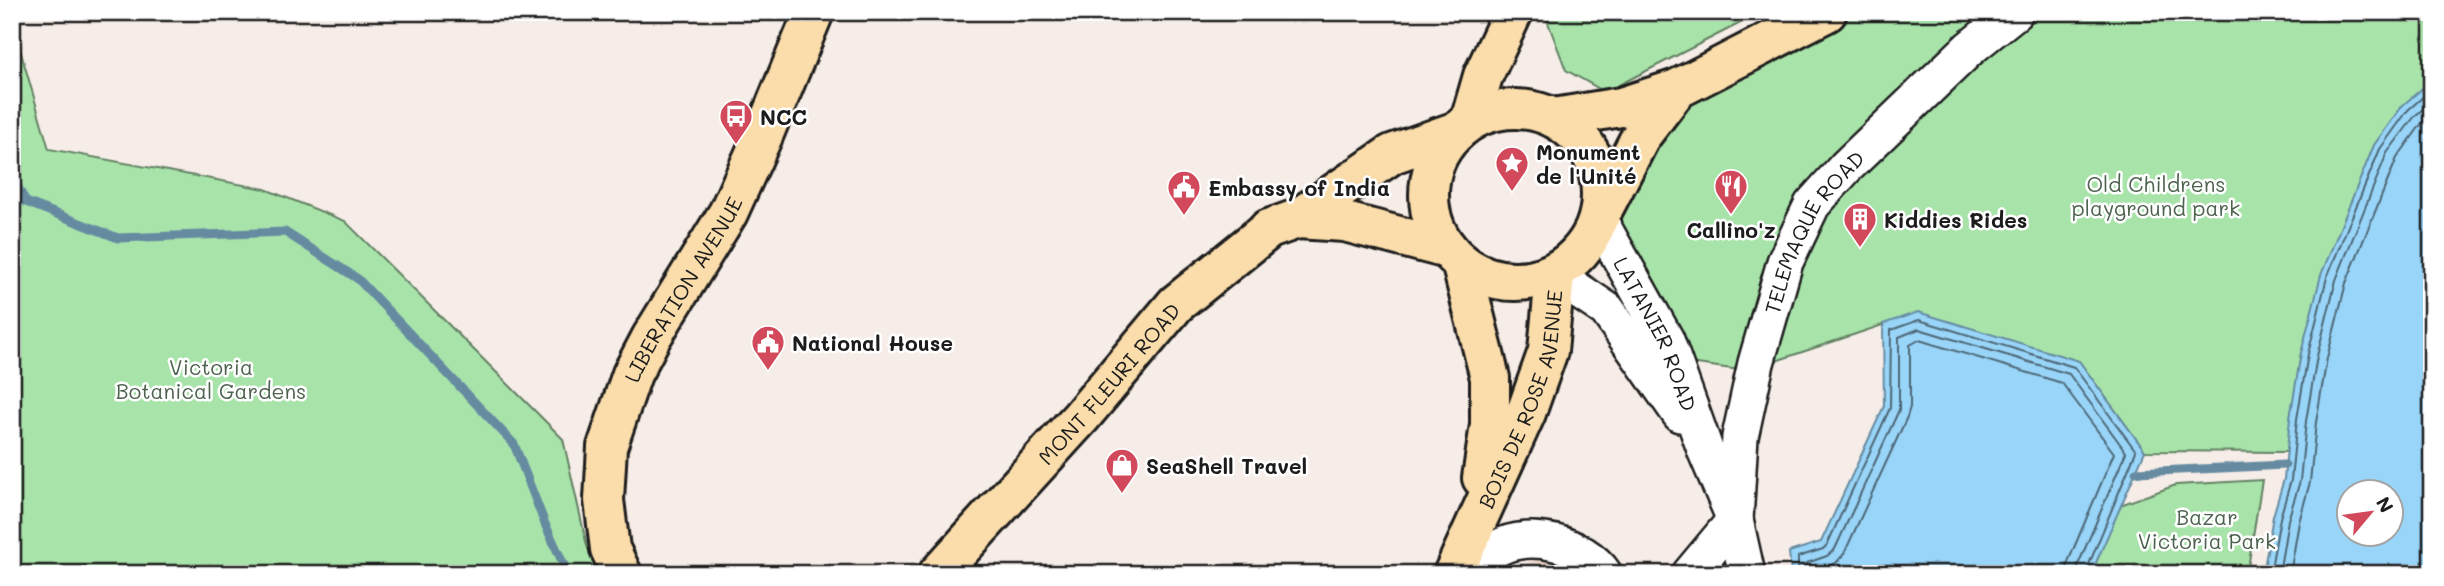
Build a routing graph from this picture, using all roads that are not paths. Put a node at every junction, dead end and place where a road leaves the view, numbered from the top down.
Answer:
1 (814, 12) edge
2 (1513, 12) edge
3 (1828, 12) edge
4 (2015, 12) edge
5 (1677, 89) junction
6 (1554, 118) junction
7 (1463, 126) junction
8 (1598, 218) junction
9 (1297, 219) junction
10 (1454, 256) junction
11 (1555, 275) junction
12 (1706, 452) junction
13 (1476, 518) junction
14 (1735, 520) junction
15 (622, 574) edge
16 (938, 574) edge
17 (1453, 574) edge
18 (1468, 574) edge
19 (1604, 574) edge
20 (1690, 574) edge
21 (1747, 574) edge

1 - 15 main road, LIBERATION AVENUE
2 - 7 main road
3 - 5 main road
4 - 14 street, TELEMAQUE ROAD
5 - 6 main road
5 - 8 main road
6 - 7 main road
6 - 8 main road
7 - 9 main road
7 - 10 main road
8 - 11 main road
8 - 12 street, LATANIER ROAD
9 - 10 main road
9 - 16 main road, MONT FLEURI ROAD
10 - 11 main road
10 - 13 main road, BOIS DE ROSE AVENUE
11 - 12 street, LATANIER ROAD
11 - 13 main road, BOIS DE ROSE AVENUE
12 - 14 street, LATANIER ROAD
13 - 17 main road, BOIS DE ROSE AVENUE
14 - 20 street
14 - 21 street, LATANIER ROAD
18 - 19 street

